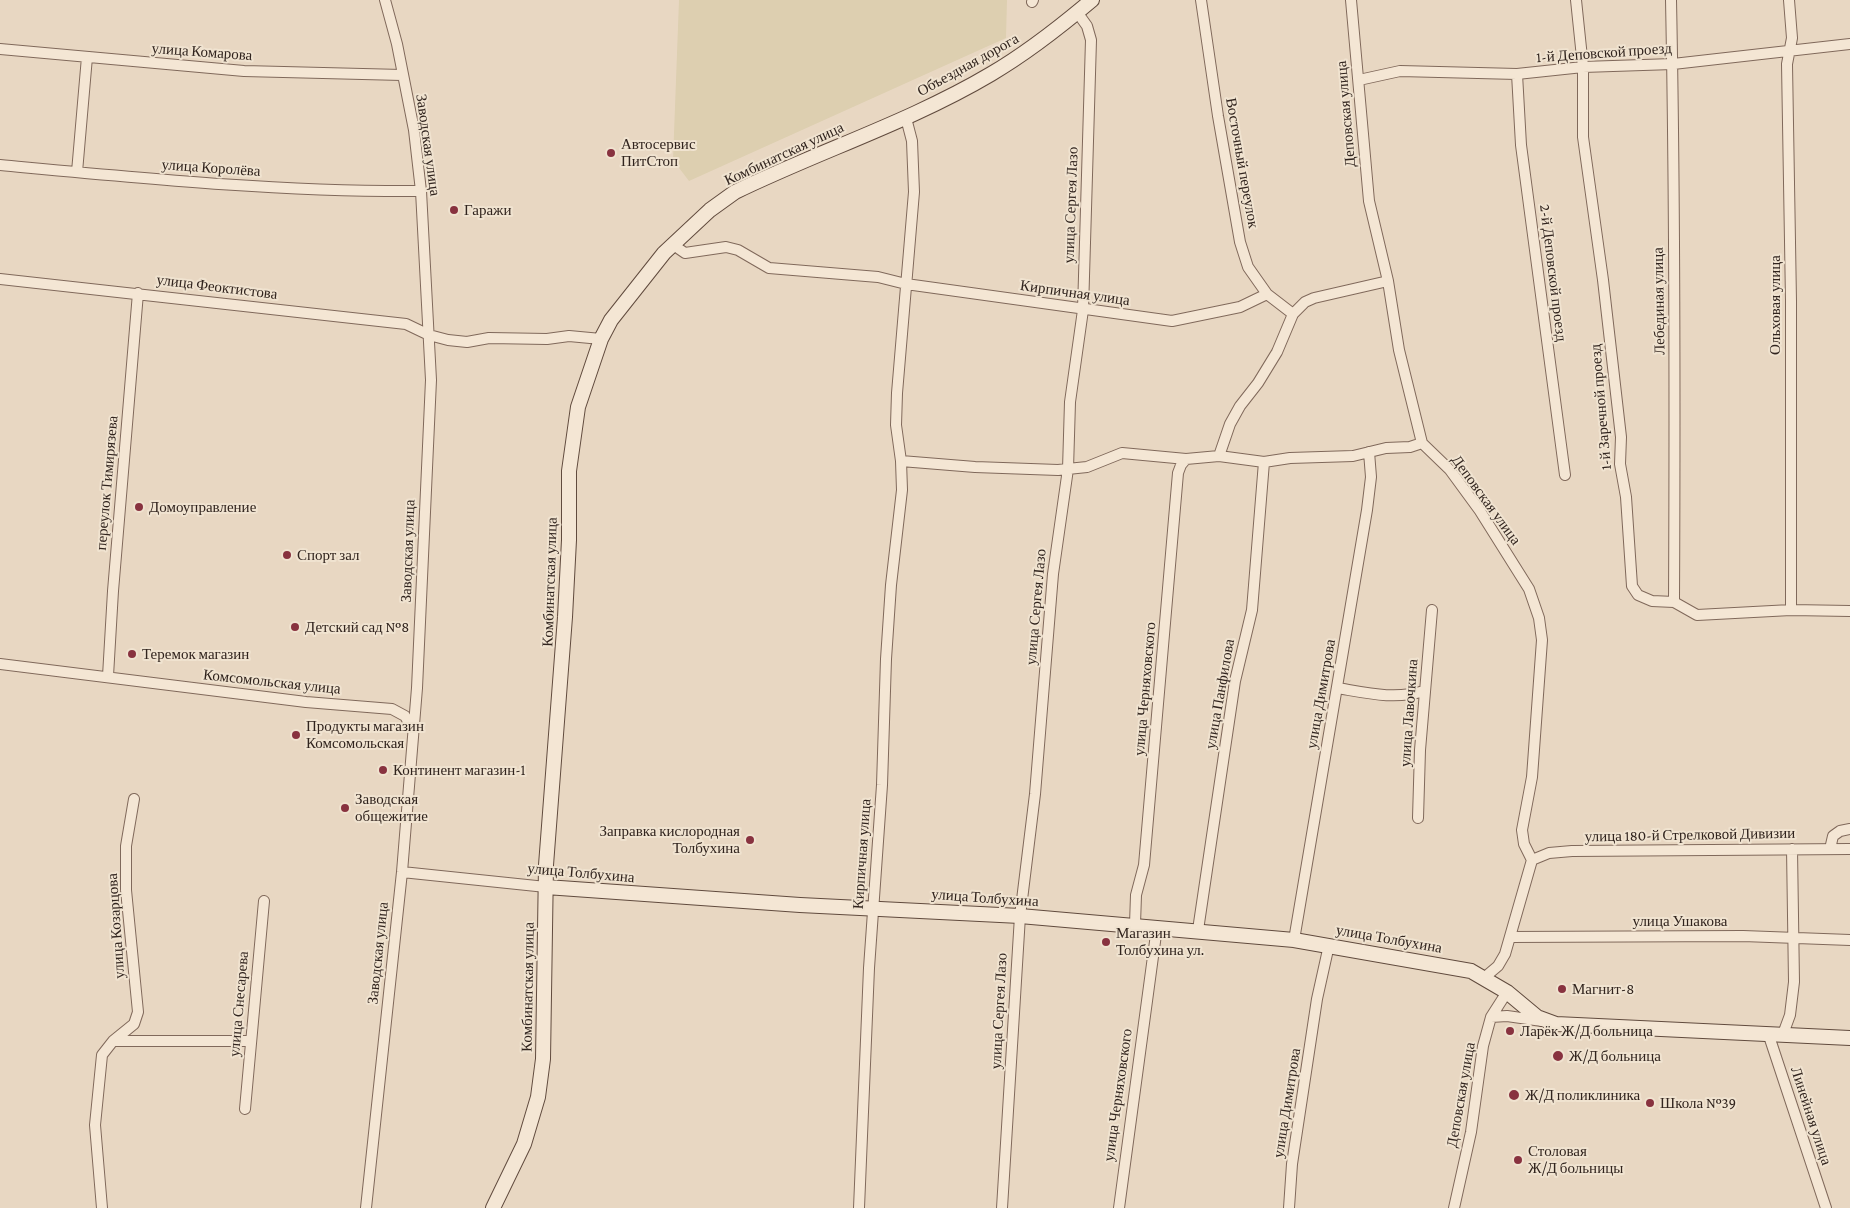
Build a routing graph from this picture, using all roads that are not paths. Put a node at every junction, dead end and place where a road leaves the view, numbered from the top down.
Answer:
1 (385, 0) edge
2 (1092, 0) edge
3 (1201, 0) edge
4 (1351, 0) edge
5 (1576, 0) edge
6 (1672, 0) edge
7 (1789, 0) edge
8 (1078, 12) junction
9 (1850, 44) edge
10 (0, 49) edge
11 (1789, 50) junction
12 (87, 58) junction
13 (1673, 64) junction
14 (1583, 67) junction
15 (1517, 74) junction
16 (402, 75) junction
17 (1359, 80) junction
18 (906, 118) junction
19 (0, 165) edge
20 (77, 172) junction
21 (421, 191) junction
22 (672, 244) junction
23 (0, 279) edge
24 (1388, 281) junction
25 (906, 284) junction
26 (138, 293) junction
27 (1267, 294) junction
28 (1083, 310) junction
29 (1292, 314) junction
30 (429, 335) junction
31 (601, 339) junction
32 (1422, 444) junction
33 (1368, 452) junction
34 (1219, 456) junction
35 (1186, 459) junction
36 (901, 461) junction
37 (1264, 462) junction
38 (1068, 468) junction
39 (1565, 475) dead end
40 (1674, 602) junction
41 (1432, 610) dead end
42 (1791, 610) junction
43 (1850, 611) edge
44 (0, 664) edge
45 (108, 676) junction
46 (1337, 688) junction
47 (1424, 690) junction
48 (412, 729) junction
49 (134, 800) dead end
50 (1418, 818) dead end
51 (1850, 829) edge
52 (1792, 849) junction
53 (1830, 849) junction
54 (1850, 849) edge
55 (1532, 860) junction
56 (402, 872) junction
57 (546, 887) junction
58 (264, 901) dead end
59 (873, 908) junction
60 (1020, 916) junction
61 (1135, 924) junction
62 (1157, 927) junction
63 (1198, 930) junction
64 (1510, 937) junction
65 (1794, 939) junction
66 (1294, 940) junction
67 (1850, 940) edge
68 (1329, 946) junction
69 (1485, 977) junction
70 (1507, 992) junction
71 (1491, 1017) junction
72 (1547, 1022) junction
73 (1768, 1033) junction
74 (1783, 1034) junction
75 (1850, 1038) edge
76 (114, 1041) junction
77 (250, 1041) junction
78 (245, 1109) dead end
79 (102, 1208) edge
80 (366, 1208) edge
81 (493, 1208) edge
82 (859, 1208) edge
83 (1002, 1208) edge
84 (1119, 1208) edge
85 (1289, 1208) edge
86 (1454, 1208) edge
87 (1826, 1208) edge

1 - 16 street, Заводская улица
2 - 8 main road, Объездная дорога
3 - 27 street, Восточный переулок
4 - 17 street, Деповская улица
5 - 14 street, 1-й Заречной проезд
6 - 13 street, Лебединая улица
7 - 11 street, Ольховая улица
8 - 18 main road, Объездная дорога
8 - 28 street, улица Сергея Лазо
9 - 11 street, 1-й Деповской проезд
10 - 12 street, улица Комарова
11 - 13 street, 1-й Деповской проезд
11 - 42 street, Ольховая улица
12 - 16 street, улица Комарова
12 - 20 street
13 - 14 street, 1-й Деповской проезд
13 - 40 street, Лебединая улица
14 - 15 street, 1-й Деповской проезд
14 - 40 street, 1-й Заречной проезд
15 - 17 street, 1-й Деповской проезд
15 - 39 street, 2-й Деповской проезд
16 - 21 street, Заводская улица
17 - 24 street, Деповская улица
18 - 22 main road, Комбинатская улица
18 - 25 street
19 - 20 street, улица Королёва
20 - 21 street, улица Королёва
21 - 30 street, Заводская улица
22 - 25 street, Кирпичная улица
22 - 31 main road, Комбинатская улица
23 - 26 street, улица Феоктистова
24 - 29 street
24 - 32 street, Деповская улица
25 - 28 street, Кирпичная улица
25 - 36 street, Кирпичная улица
26 - 30 street, улица Феоктистова
26 - 45 street, переулок Тимирязева
27 - 28 street, Кирпичная улица
27 - 29 street
28 - 38 street, улица Сергея Лазо
29 - 34 street
30 - 31 street, улица Феоктистова
30 - 48 street, Заводская улица
31 - 57 main road, Комбинатская улица
32 - 33 street
32 - 55 street, Деповская улица
33 - 37 street
33 - 46 street, улица Димитрова
34 - 35 street
34 - 37 street
35 - 38 street
35 - 61 street, улица Черняховского
36 - 38 street
36 - 59 street, Кирпичная улица
37 - 63 street, улица Панфилова
38 - 60 street, улица Сергея Лазо
40 - 42 street, 1-й Заречной проезд
41 - 47 street, улица Лавочкина
42 - 43 street, 1-й Заречной проезд
44 - 45 street, Комсомольская улица
45 - 48 street, Комсомольская улица
46 - 47 street
46 - 66 street, улица Димитрова
47 - 50 street, улица Лавочкина
48 - 56 street, Заводская улица
49 - 76 street, улица Козарцова
51 - 53 street
52 - 53 street, улица 180-й Стрелковой Дивизии
52 - 55 street, улица 180-й Стрелковой Дивизии
52 - 65 street
53 - 54 street, улица 180-й Стрелковой Дивизии
55 - 64 street
56 - 57 street, улица Толбухина
56 - 80 street, Заводская улица
57 - 59 main road, улица Толбухина
57 - 81 main road, Комбинатская улица
58 - 77 street, улица Снесарева
59 - 60 main road, улица Толбухина
59 - 82 street, Кирпичная улица
60 - 61 main road, улица Толбухина
60 - 83 street, улица Сергея Лазо
61 - 62 main road, улица Толбухина
62 - 63 main road, улица Толбухина
62 - 84 street, улица Черняховского
63 - 66 main road, улица Толбухина
64 - 65 street, улица Ушакова
64 - 69 street
65 - 67 street, улица Ушакова
65 - 74 street
66 - 68 main road, улица Толбухина
68 - 69 main road, улица Толбухина
68 - 85 street, улица Димитрова
69 - 70 main road, улица Толбухина
70 - 71 street, Деповская улица
70 - 72 main road, улица Толбухина
71 - 72 street, улица Толбухина
71 - 86 street, Деповская улица
72 - 73 main road, улица Толбухина
73 - 74 main road, улица Толбухина
73 - 87 street, Линейная улица
74 - 75 main road, улица Толбухина
76 - 77 street
76 - 79 street, улица Козарцова
77 - 78 street, улица Снесарева

